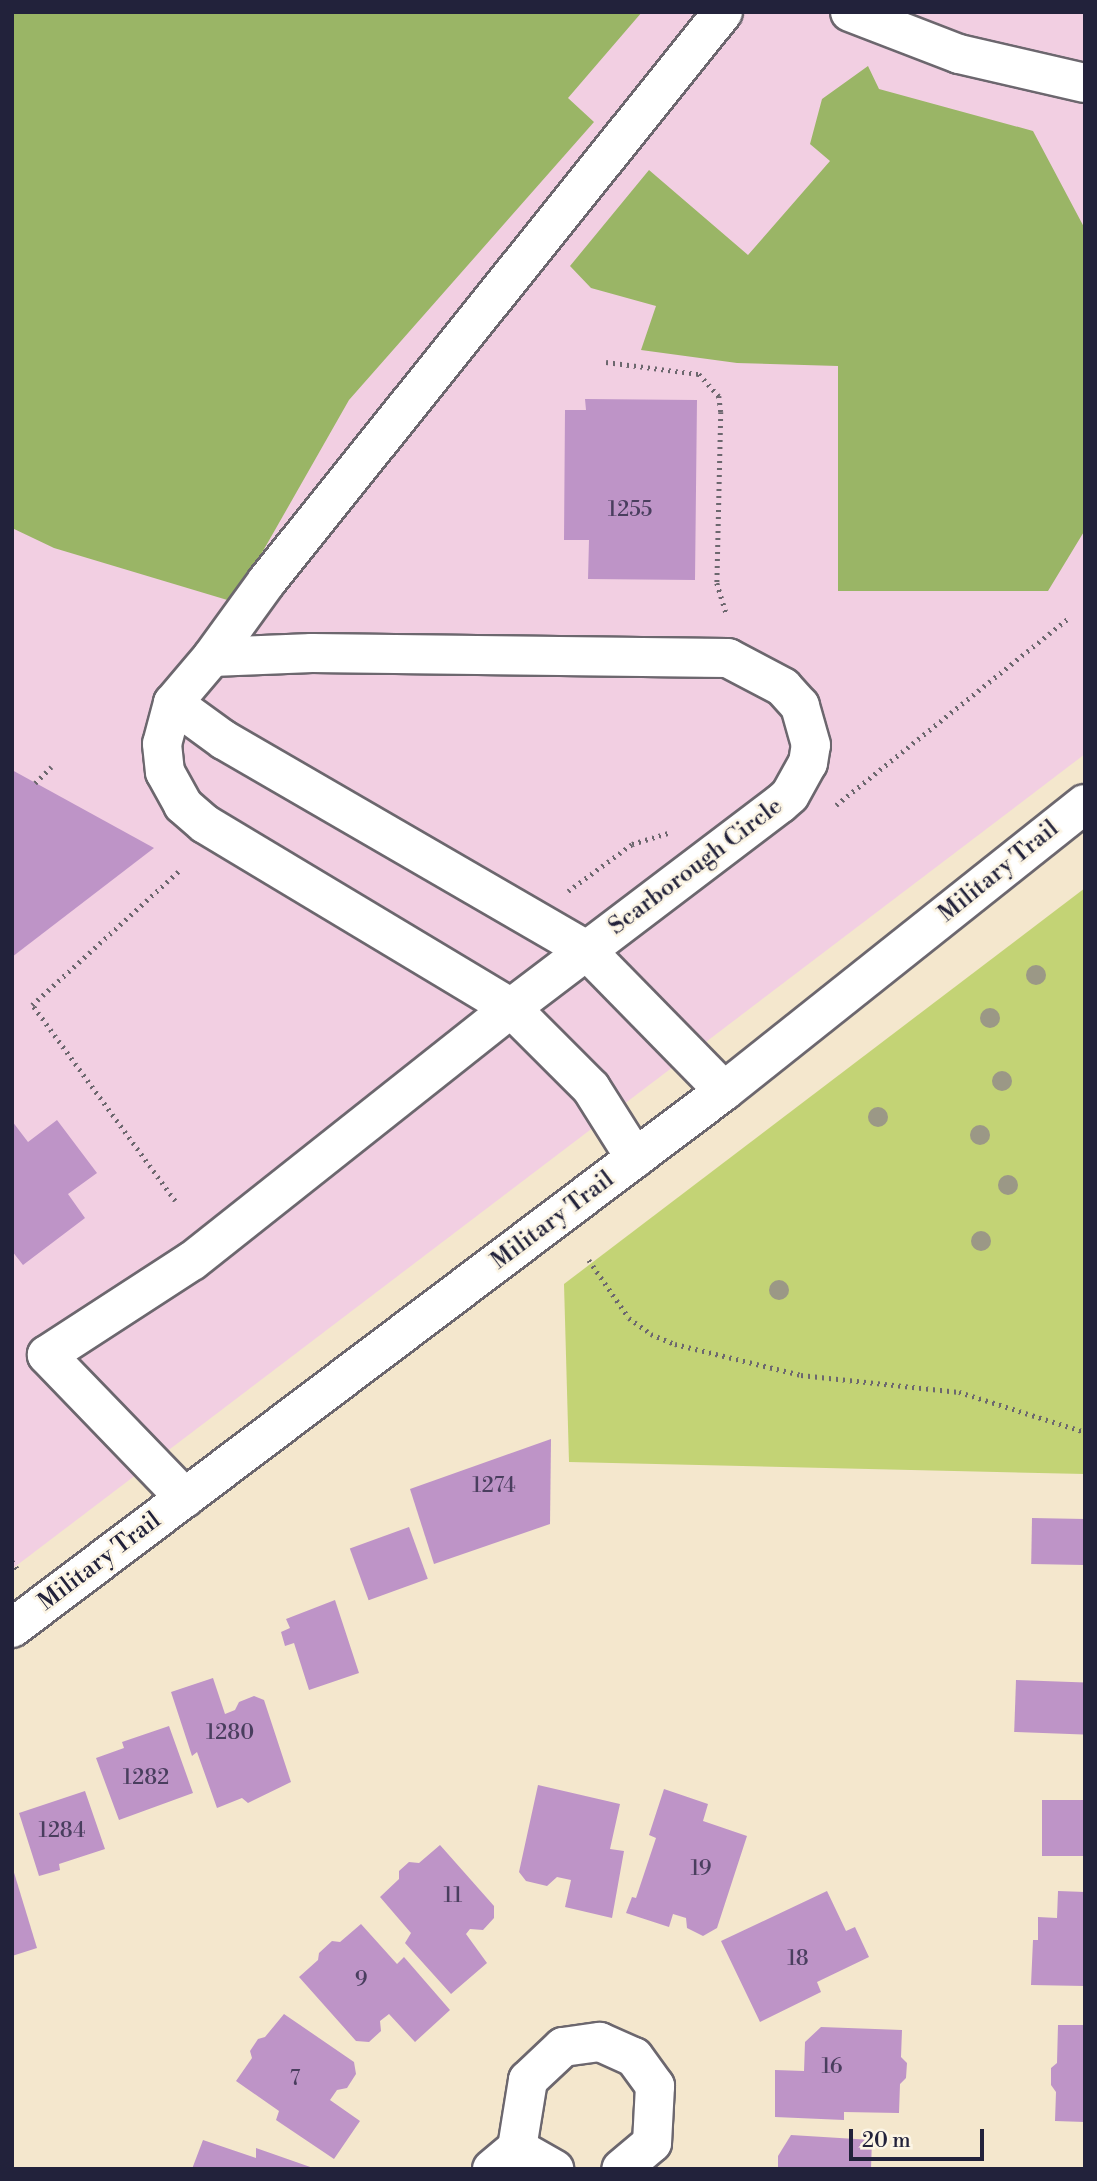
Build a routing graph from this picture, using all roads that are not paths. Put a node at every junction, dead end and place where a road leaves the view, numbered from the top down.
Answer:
1 (723, 12) edge
2 (850, 12) edge
3 (1085, 83) edge
4 (212, 657) junction
5 (173, 703) junction
6 (1085, 803) edge
7 (586, 950) junction
8 (511, 1008) junction
9 (724, 1091) junction
10 (635, 1158) junction
11 (185, 1498) junction
12 (12, 1628) edge
13 (505, 2158) edge
14 (554, 2169) edge
15 (621, 2169) edge

1 - 4 street
2 - 3 street
4 - 5 street
4 - 7 street, Scarborough Circle
5 - 7 street
5 - 8 street
6 - 9 street, Military Trail
7 - 8 street, Scarborough Circle
7 - 9 street
8 - 10 street
8 - 11 street, Scarborough Circle
9 - 10 street, Military Trail
10 - 11 street, Military Trail
11 - 12 street, Military Trail
13 - 14 street
13 - 15 street

